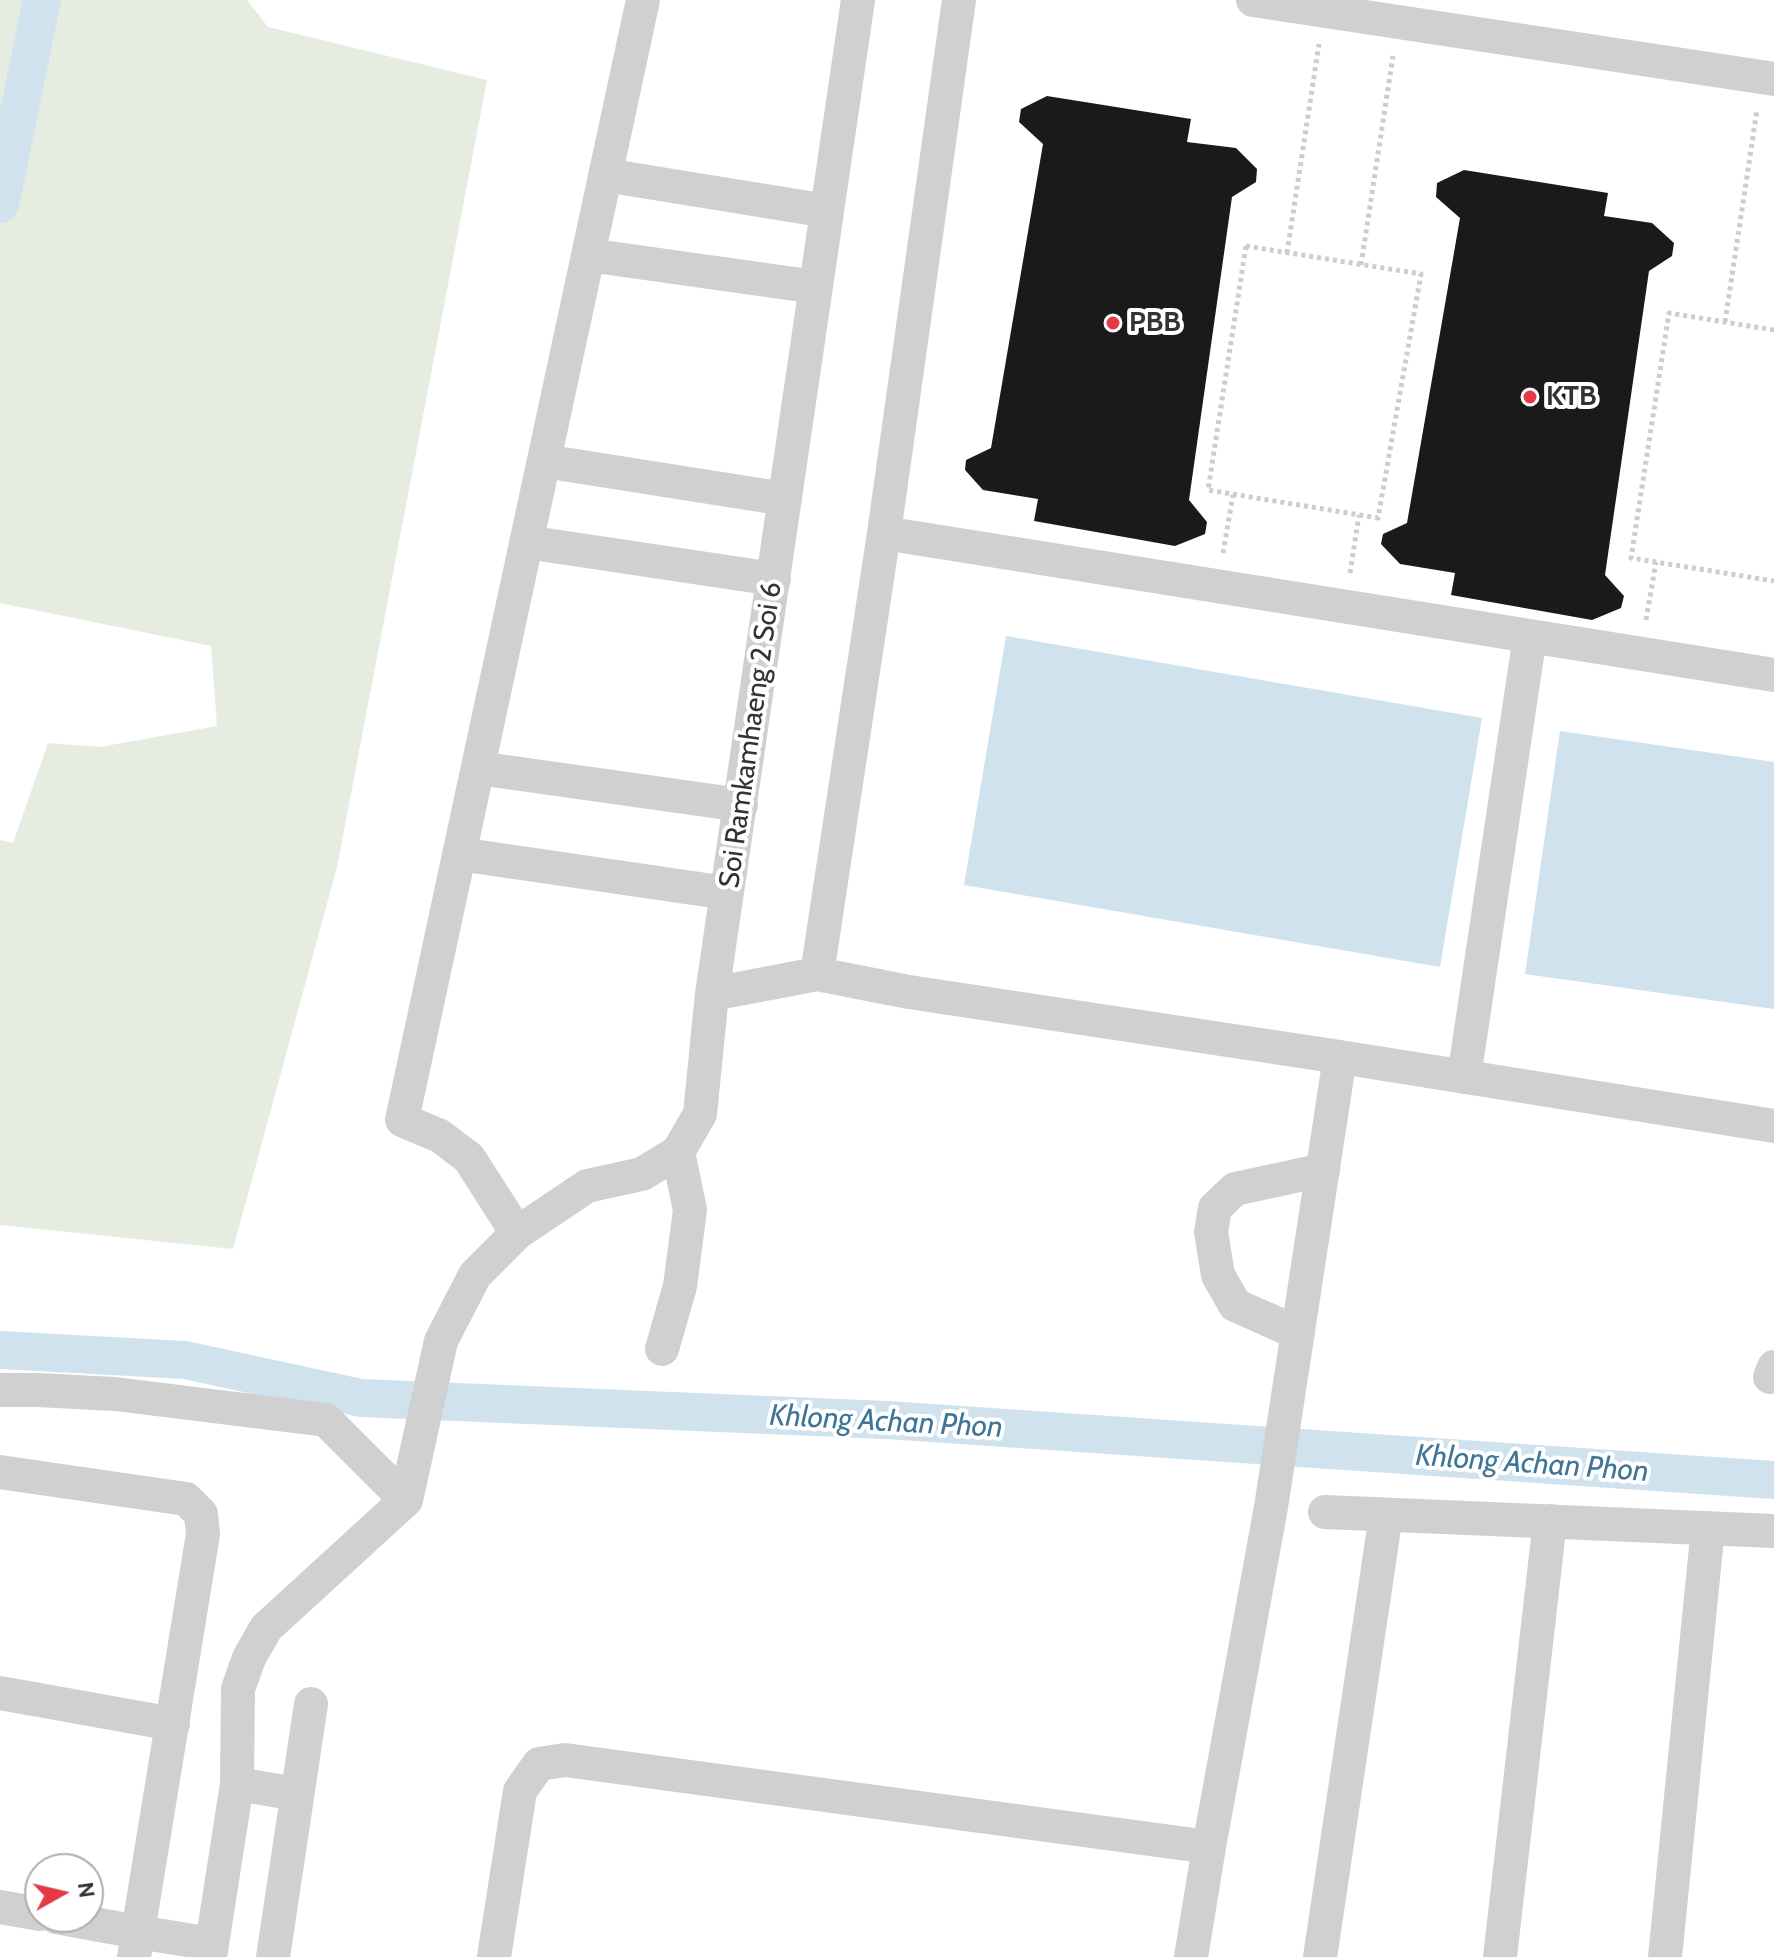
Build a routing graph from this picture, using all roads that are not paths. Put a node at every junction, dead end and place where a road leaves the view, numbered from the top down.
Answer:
1 (643, 0) edge
2 (858, 0) edge
3 (959, 0) edge
4 (1253, 0) edge
5 (1346, 9) edge
6 (1768, 78) edge
7 (605, 175) junction
8 (827, 211) junction
9 (588, 255) junction
10 (816, 287) junction
11 (544, 461) junction
12 (785, 499) junction
13 (884, 533) junction
14 (526, 542) junction
15 (774, 579) junction
16 (1530, 636) junction
17 (1774, 675) edge
18 (478, 768) junction
19 (741, 805) junction
20 (459, 854) junction
21 (727, 893) junction
22 (817, 974) junction
23 (712, 994) junction
24 (1340, 1057) junction
25 (1464, 1077) junction
26 (1774, 1126) edge
27 (678, 1152) junction
28 (1323, 1170) junction
29 (517, 1233) junction
30 (1298, 1333) junction
31 (662, 1349) dead end
32 (0, 1390) edge
33 (0, 1472) edge
34 (406, 1500) junction
35 (1325, 1512) dead end
36 (1386, 1515) junction
37 (1550, 1521) junction
38 (1708, 1528) junction
39 (1774, 1531) edge
40 (0, 1693) edge
41 (311, 1704) dead end
42 (173, 1724) junction
43 (237, 1784) junction
44 (297, 1794) junction
45 (1209, 1847) junction
46 (0, 1907) edge
47 (24, 1911) edge
48 (102, 1933) edge
49 (136, 1945) edge
50 (211, 1951) edge
51 (273, 1957) edge
52 (494, 1957) edge
53 (1191, 1957) edge
54 (1320, 1957) edge
55 (1500, 1957) edge
56 (1665, 1957) edge

1 - 7 street
2 - 8 street, Soi Ramkamhaeng 2 Soi 6
3 - 13 street
4 - 5 street
5 - 6 street
7 - 8 street
7 - 9 street
8 - 10 street, Soi Ramkamhaeng 2 Soi 6
9 - 10 street
9 - 11 street
10 - 12 street, Soi Ramkamhaeng 2 Soi 6
11 - 12 street
11 - 14 street
12 - 15 street, Soi Ramkamhaeng 2 Soi 6
13 - 16 street
13 - 22 street
14 - 15 street
14 - 18 street
15 - 19 street, Soi Ramkamhaeng 2 Soi 6
16 - 17 street
16 - 25 street
18 - 19 street
18 - 20 street
19 - 21 street, Soi Ramkamhaeng 2 Soi 6
20 - 21 street
20 - 29 street
21 - 23 street, Soi Ramkamhaeng 2 Soi 6
22 - 23 street
22 - 24 street
23 - 27 street, Soi Ramkamhaeng 2 Soi 6
24 - 25 street
24 - 28 street
25 - 26 street
27 - 29 street, Soi Ramkamhaeng 2 Soi 6
27 - 31 street
28 - 30 street
28 - 30 street
29 - 34 street, Soi Ramkamhaeng 2 Soi 6
30 - 45 street
32 - 34 street
33 - 42 street
34 - 43 street
35 - 36 street
36 - 37 street
36 - 54 street
37 - 38 street
37 - 55 street
38 - 39 street
38 - 56 street
40 - 42 street
41 - 44 street
42 - 49 street
43 - 44 street
43 - 50 street
44 - 51 street
45 - 52 street
45 - 53 street
46 - 47 street
48 - 49 street
49 - 50 street

